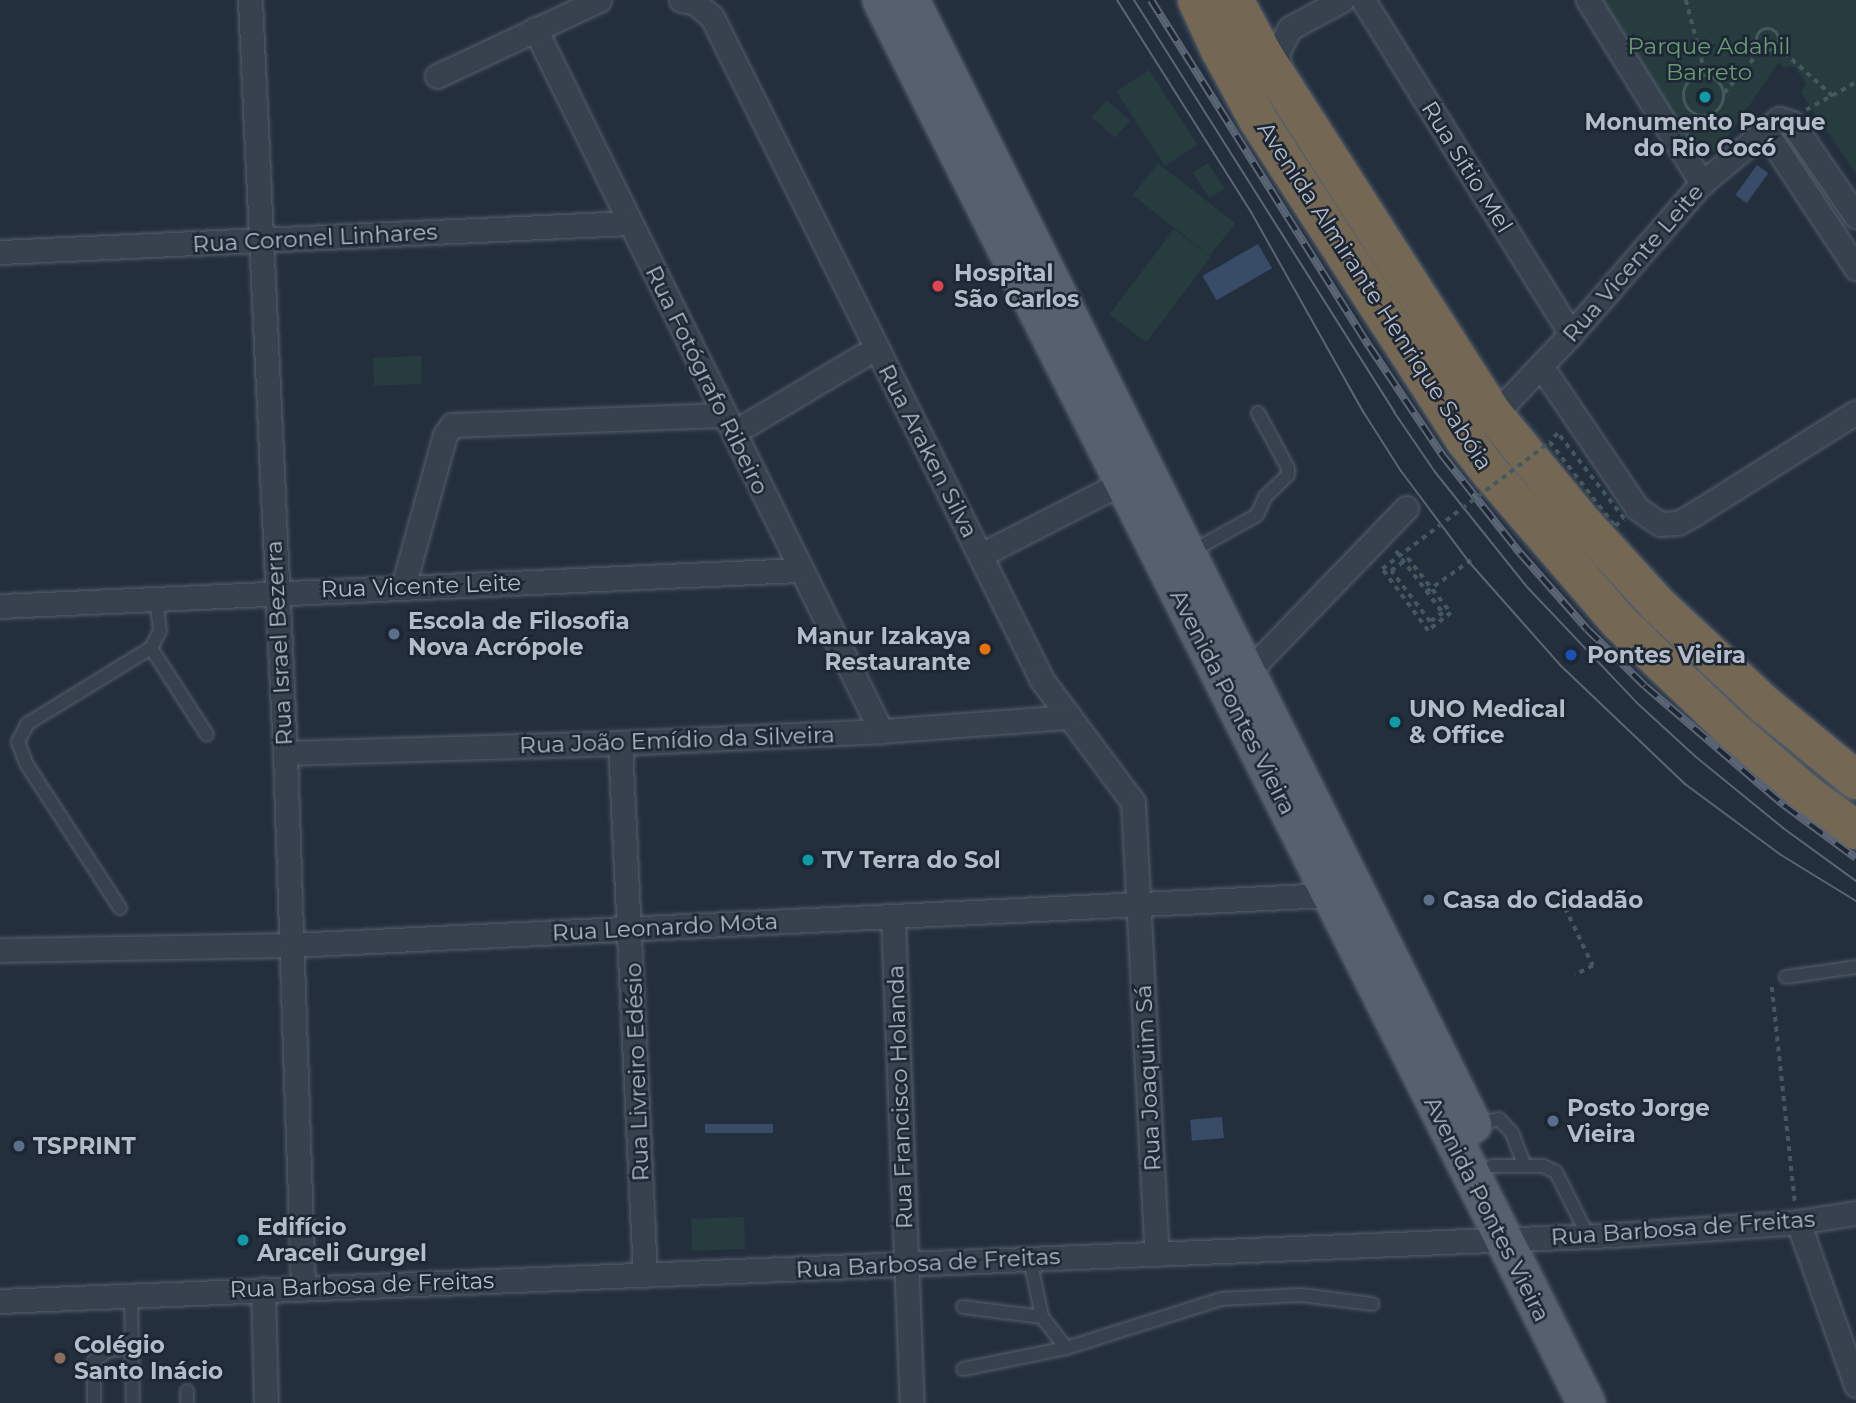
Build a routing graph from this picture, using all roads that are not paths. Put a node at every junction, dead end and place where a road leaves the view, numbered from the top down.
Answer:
1 (250, 0) edge
2 (599, 0) edge
3 (881, 0) edge
4 (910, 0) edge
5 (1188, 0) edge
6 (1197, 0) edge
7 (1234, 0) edge
8 (1342, 0) edge
9 (1363, 0) edge
10 (1588, 0) edge
11 (688, 1) edge
12 (535, 29) junction
13 (1220, 50) junction
14 (437, 76) dead end
15 (1291, 100) junction
16 (1777, 123) junction
17 (1702, 183) junction
18 (1856, 216) edge
19 (630, 223) junction
20 (259, 242) junction
21 (0, 251) edge
22 (1856, 268) edge
23 (1571, 334) junction
24 (862, 356) dead end
25 (1541, 366) junction
26 (1856, 412) edge
27 (1258, 413) dead end
28 (725, 415) junction
29 (1494, 415) junction
30 (748, 424) dead end
31 (1123, 482) junction
32 (1406, 508) dead end
33 (1188, 553) junction
34 (981, 555) junction
35 (800, 570) junction
36 (403, 587) junction
37 (276, 592) junction
38 (156, 600) junction
39 (0, 606) edge
40 (151, 648) junction
41 (1238, 682) junction
42 (1069, 717) junction
43 (881, 731) junction
44 (207, 735) dead end
45 (620, 743) junction
46 (285, 753) junction
47 (1856, 780) edge
48 (1856, 830) edge
49 (1329, 895) junction
50 (1139, 902) junction
51 (120, 908) dead end
52 (893, 917) junction
53 (630, 929) junction
54 (291, 945) junction
55 (0, 950) edge
56 (1856, 967) edge
57 (1786, 977) road end
58 (1508, 1165) junction
59 (1856, 1213) edge
60 (1798, 1222) junction
61 (1588, 1236) junction
62 (1515, 1238) junction
63 (1157, 1253) junction
64 (1030, 1259) junction
65 (907, 1264) junction
66 (645, 1275) junction
67 (303, 1287) junction
68 (263, 1289) junction
69 (131, 1293) junction
70 (0, 1301) edge
71 (1372, 1304) dead end
72 (963, 1307) dead end
73 (1042, 1317) junction
74 (132, 1347) junction
75 (1066, 1348) junction
76 (962, 1369) dead end
77 (1856, 1385) edge
78 (94, 1403) edge
79 (133, 1403) edge
80 (266, 1403) edge
81 (912, 1403) edge
82 (1586, 1403) edge
83 (1612, 1403) edge

1 - 20 street, Rua Israel Bezerra
2 - 12 street
3 - 31 main road, Avenida Pontes Vieira
4 - 33 main road, Avenida Pontes Vieira
5 - 13 highway
6 - 13 highway, Avenida Almirante Henrique Sabóia
7 - 15 highway, Avenida Almirante Henrique Sabóia
8 - 15 street
9 - 23 street, Rua Sítio Mel
10 - 17 street
11 - 34 street, Rua Araken Silva
12 - 14 street
12 - 19 street, Rua Fotógrafo Ribeiro
13 - 48 highway, Avenida Almirante Henrique Sabóia
15 - 29 highway, Avenida Almirante Henrique Sabóia
16 - 17 street, Rua Vicente Leite
16 - 18 street
16 - 22 street
17 - 23 street, Rua Vicente Leite
19 - 20 street, Rua Coronel Linhares
19 - 28 street, Rua Fotógrafo Ribeiro
20 - 21 street, Rua Coronel Linhares
20 - 37 street, Rua Israel Bezerra
23 - 25 street, Rua Vicente Leite
24 - 30 street
25 - 26 street
25 - 29 street, Rua Vicente Leite
27 - 33 lane
28 - 35 street, Rua Fotógrafo Ribeiro
28 - 36 street
29 - 47 highway, Avenida Almirante Henrique Sabóia
31 - 34 street
31 - 41 main road, Avenida Pontes Vieira
32 - 41 street
33 - 41 main road, Avenida Pontes Vieira
34 - 42 street, Rua Araken Silva
35 - 36 street, Rua Vicente Leite
35 - 43 street, Rua Fotógrafo Ribeiro
36 - 37 street, Rua Vicente Leite
37 - 38 street, Rua Vicente Leite
37 - 46 street, Rua Israel Bezerra
38 - 39 street, Rua Vicente Leite
38 - 40 lane
40 - 44 lane
40 - 51 lane
41 - 49 main road, Avenida Pontes Vieira
41 - 58 main road, Avenida Pontes Vieira
42 - 43 street, Rua João Emídio da Silveira
42 - 50 street, Rua Araken Silva
43 - 45 street, Rua João Emídio da Silveira
45 - 46 street, Rua João Emídio da Silveira
45 - 53 street, Rua Livreiro Edésio
46 - 54 street, Rua Israel Bezerra
49 - 50 street, Rua Leonardo Mota
49 - 62 main road, Avenida Pontes Vieira
50 - 52 street, Rua Leonardo Mota
50 - 63 street, Rua Joaquim Sá
52 - 53 street, Rua Leonardo Mota
52 - 65 street, Rua Francisco Holanda
53 - 54 street, Rua Leonardo Mota
53 - 66 street, Rua Livreiro Edésio
54 - 55 street, Rua Leonardo Mota
54 - 67 street, Rua Israel Bezerra
56 - 57 lane
58 - 61 lane
58 - 62 main road, Avenida Pontes Vieira
59 - 60 street, Rua Barbosa de Freitas
60 - 61 street, Rua Barbosa de Freitas
60 - 77 street
61 - 62 street, Rua Barbosa de Freitas
62 - 63 street, Rua Barbosa de Freitas
62 - 82 main road, Avenida Pontes Vieira
62 - 83 main road, Avenida Pontes Vieira
63 - 64 street, Rua Barbosa de Freitas
64 - 65 street, Rua Barbosa de Freitas
64 - 73 lane
65 - 66 street, Rua Barbosa de Freitas
65 - 81 street, Rua Francisco Holanda
66 - 67 street, Rua Barbosa de Freitas
67 - 68 street, Rua Barbosa de Freitas
68 - 69 street, Rua Barbosa de Freitas
68 - 80 street
69 - 70 street, Rua Barbosa de Freitas
69 - 74 lane
71 - 75 lane
72 - 73 lane
73 - 75 lane
74 - 78 lane
74 - 79 lane
75 - 76 lane

